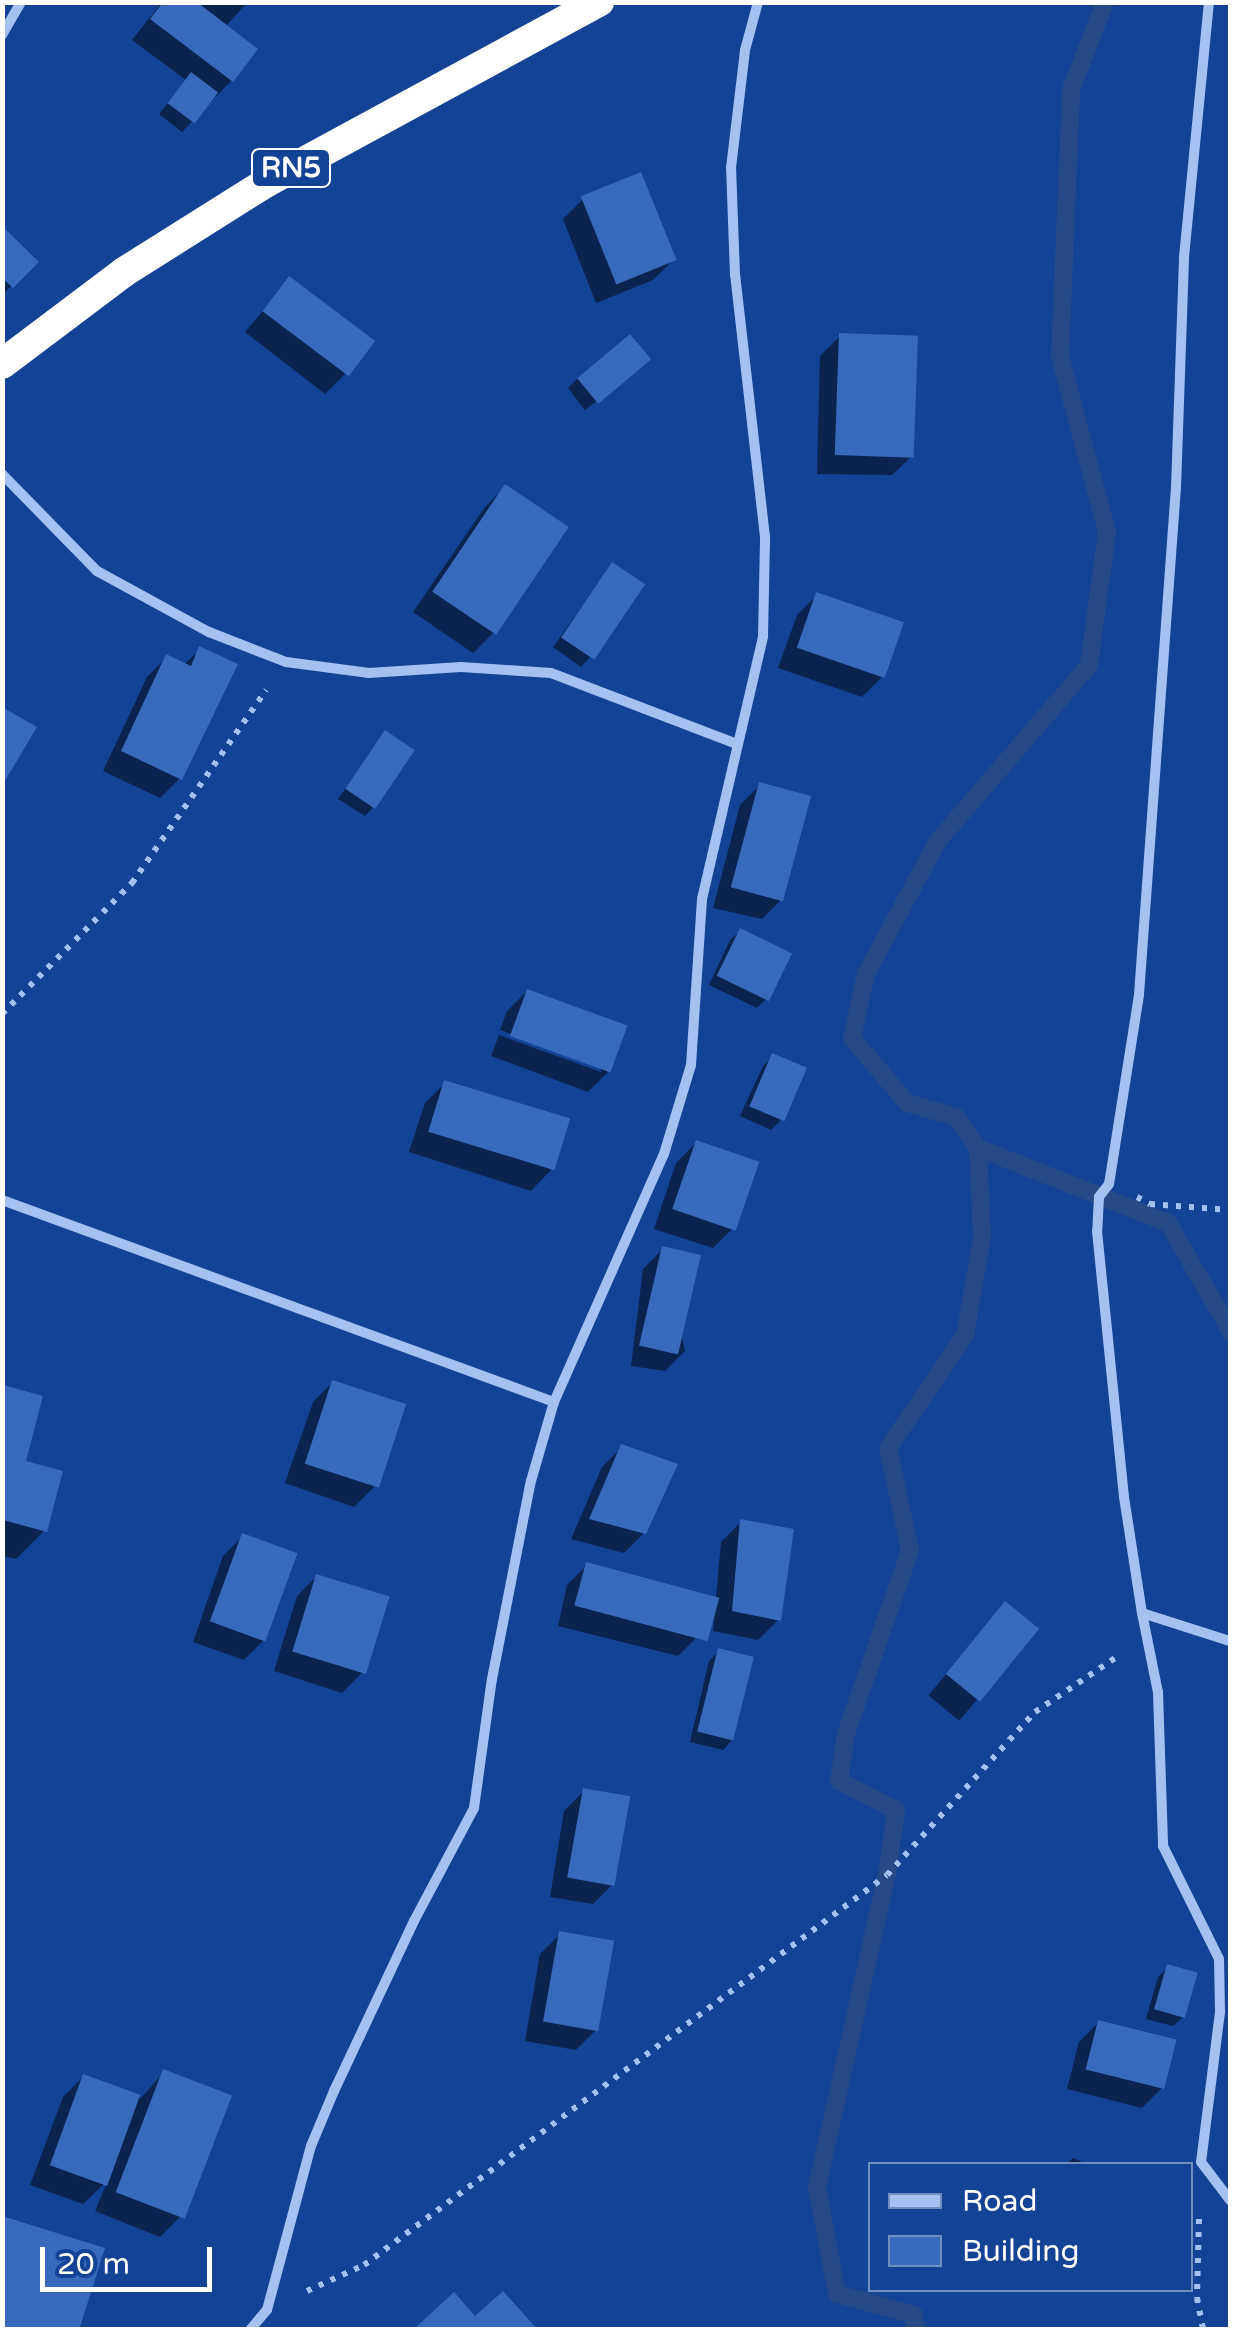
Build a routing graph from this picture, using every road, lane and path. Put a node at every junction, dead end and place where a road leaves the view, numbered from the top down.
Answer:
1 (20, 2) edge
2 (599, 2) edge
3 (758, 2) edge
4 (1209, 2) edge
5 (2, 36) edge
6 (2, 364) edge
7 (2, 474) edge
8 (286, 662) junction
9 (737, 744) junction
10 (2, 1014) edge
11 (1109, 1184) junction
12 (2, 1200) edge
13 (1230, 1210) edge
14 (554, 1402) junction
15 (1142, 1612) junction
16 (1146, 1639) junction
17 (1230, 1641) edge
18 (1201, 2162) junction
19 (1230, 2200) edge
20 (267, 2310) junction
21 (250, 2330) edge
22 (1203, 2330) edge

1 - 5 street
2 - 6 highway, RN5
3 - 9 street
4 - 11 street
7 - 8 street
8 - 9 street
8 - 10 path
9 - 14 street
11 - 13 path
11 - 15 street
12 - 14 street
14 - 20 street
15 - 16 street
15 - 17 street
16 - 18 street
16 - 20 path
18 - 19 street
18 - 22 path
20 - 21 street

